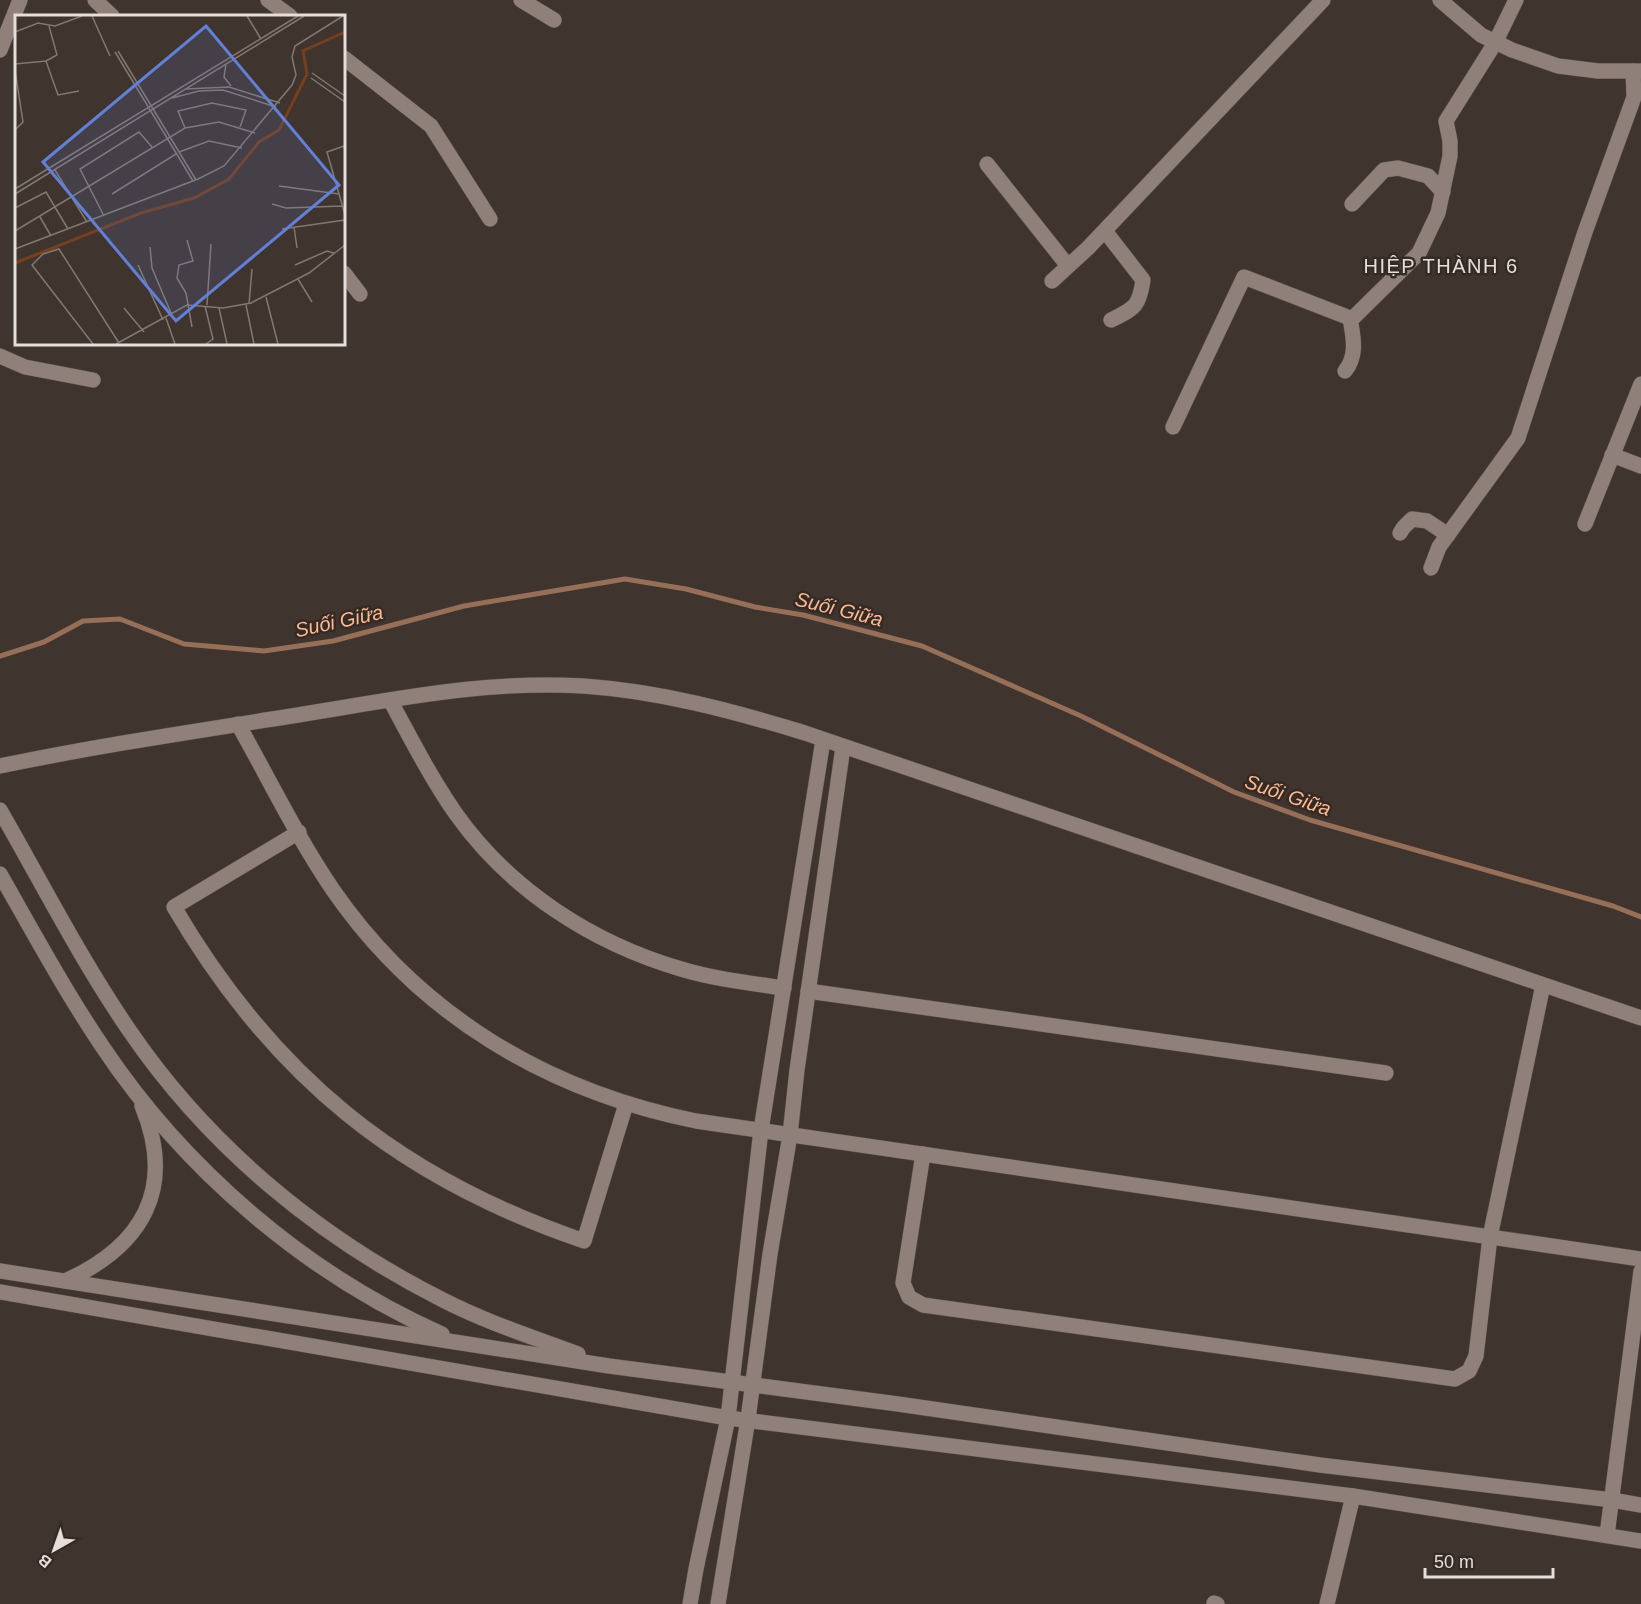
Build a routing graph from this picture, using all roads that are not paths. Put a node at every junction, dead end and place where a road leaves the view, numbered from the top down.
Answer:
1 (20, 0) edge
2 (95, 0) edge
3 (268, 0) edge
4 (521, 0) edge
5 (1323, 0) edge
6 (1440, 0) edge
7 (1516, 0) edge
8 (111, 15) edge
9 (289, 15) edge
10 (554, 20) dead end
11 (1495, 43) junction
12 (0, 50) edge
13 (345, 58) edge
14 (1637, 71) edge
15 (987, 164) dead end
16 (1443, 192) junction
17 (1352, 204) dead end
18 (490, 219) dead end
19 (1104, 231) junction
20 (1068, 266) junction
21 (345, 274) edge
22 (1052, 281) dead end
23 (360, 294) dead end
24 (1350, 318) junction
25 (1111, 320) dead end
26 (0, 356) edge
27 (1345, 371) dead end
28 (93, 380) dead end
29 (1641, 384) edge
30 (1173, 427) dead end
31 (1612, 455) junction
32 (1641, 466) edge
33 (1585, 524) dead end
34 (1400, 533) dead end
35 (1448, 535) junction
36 (1431, 568) dead end
37 (390, 700) junction
38 (238, 724) junction
39 (824, 740) junction
40 (843, 747) junction
41 (0, 766) edge
42 (0, 810) edge
43 (298, 832) junction
44 (0, 874) edge
45 (1542, 985) junction
46 (784, 988) junction
47 (808, 991) junction
48 (1641, 1018) edge
49 (1386, 1073) dead end
50 (132, 1087) junction
51 (626, 1104) junction
52 (761, 1130) junction
53 (790, 1134) junction
54 (923, 1154) junction
55 (1490, 1237) junction
56 (1641, 1259) edge
57 (0, 1271) edge
58 (1641, 1271) edge
59 (65, 1281) junction
60 (0, 1292) edge
61 (458, 1342) junction
62 (609, 1366) junction
63 (732, 1383) junction
64 (752, 1383) junction
65 (728, 1418) junction
66 (748, 1419) junction
67 (1353, 1496) junction
68 (1612, 1500) junction
69 (1641, 1505) edge
70 (1607, 1535) junction
71 (1641, 1541) edge
72 (690, 1604) edge
73 (717, 1604) edge
74 (1327, 1604) edge

1 - 12 street
2 - 8 street
3 - 9 street
4 - 10 street
5 - 19 street
6 - 11 street
7 - 11 street
11 - 14 street
11 - 16 street
13 - 18 street
14 - 35 street
15 - 20 street
16 - 17 street
16 - 24 street
19 - 20 street
19 - 25 street
20 - 22 street
21 - 23 street
24 - 27 street
24 - 30 street
26 - 28 street
29 - 31 street
31 - 32 street
31 - 33 street
34 - 35 street
35 - 36 street
37 - 38 street
37 - 39 street
37 - 46 street
38 - 41 street
38 - 43 street
39 - 40 street
39 - 46 street
40 - 45 street
40 - 47 street
42 - 62 street
43 - 51 street
43 - 51 street
44 - 50 street
45 - 48 street
45 - 55 street
46 - 52 street
47 - 49 street
47 - 53 street
50 - 59 street
50 - 61 street
51 - 52 street
52 - 53 street
52 - 63 street
53 - 54 street
53 - 64 street
54 - 55 street
54 - 55 street
55 - 56 street
57 - 59 street
58 - 68 street
59 - 61 street
60 - 65 street
61 - 62 street
62 - 63 street
63 - 64 street
63 - 65 street
64 - 66 street
64 - 68 street
65 - 66 street
65 - 72 street
66 - 67 street
66 - 73 street
67 - 70 street
67 - 74 street
68 - 69 street
68 - 70 street
70 - 71 street

